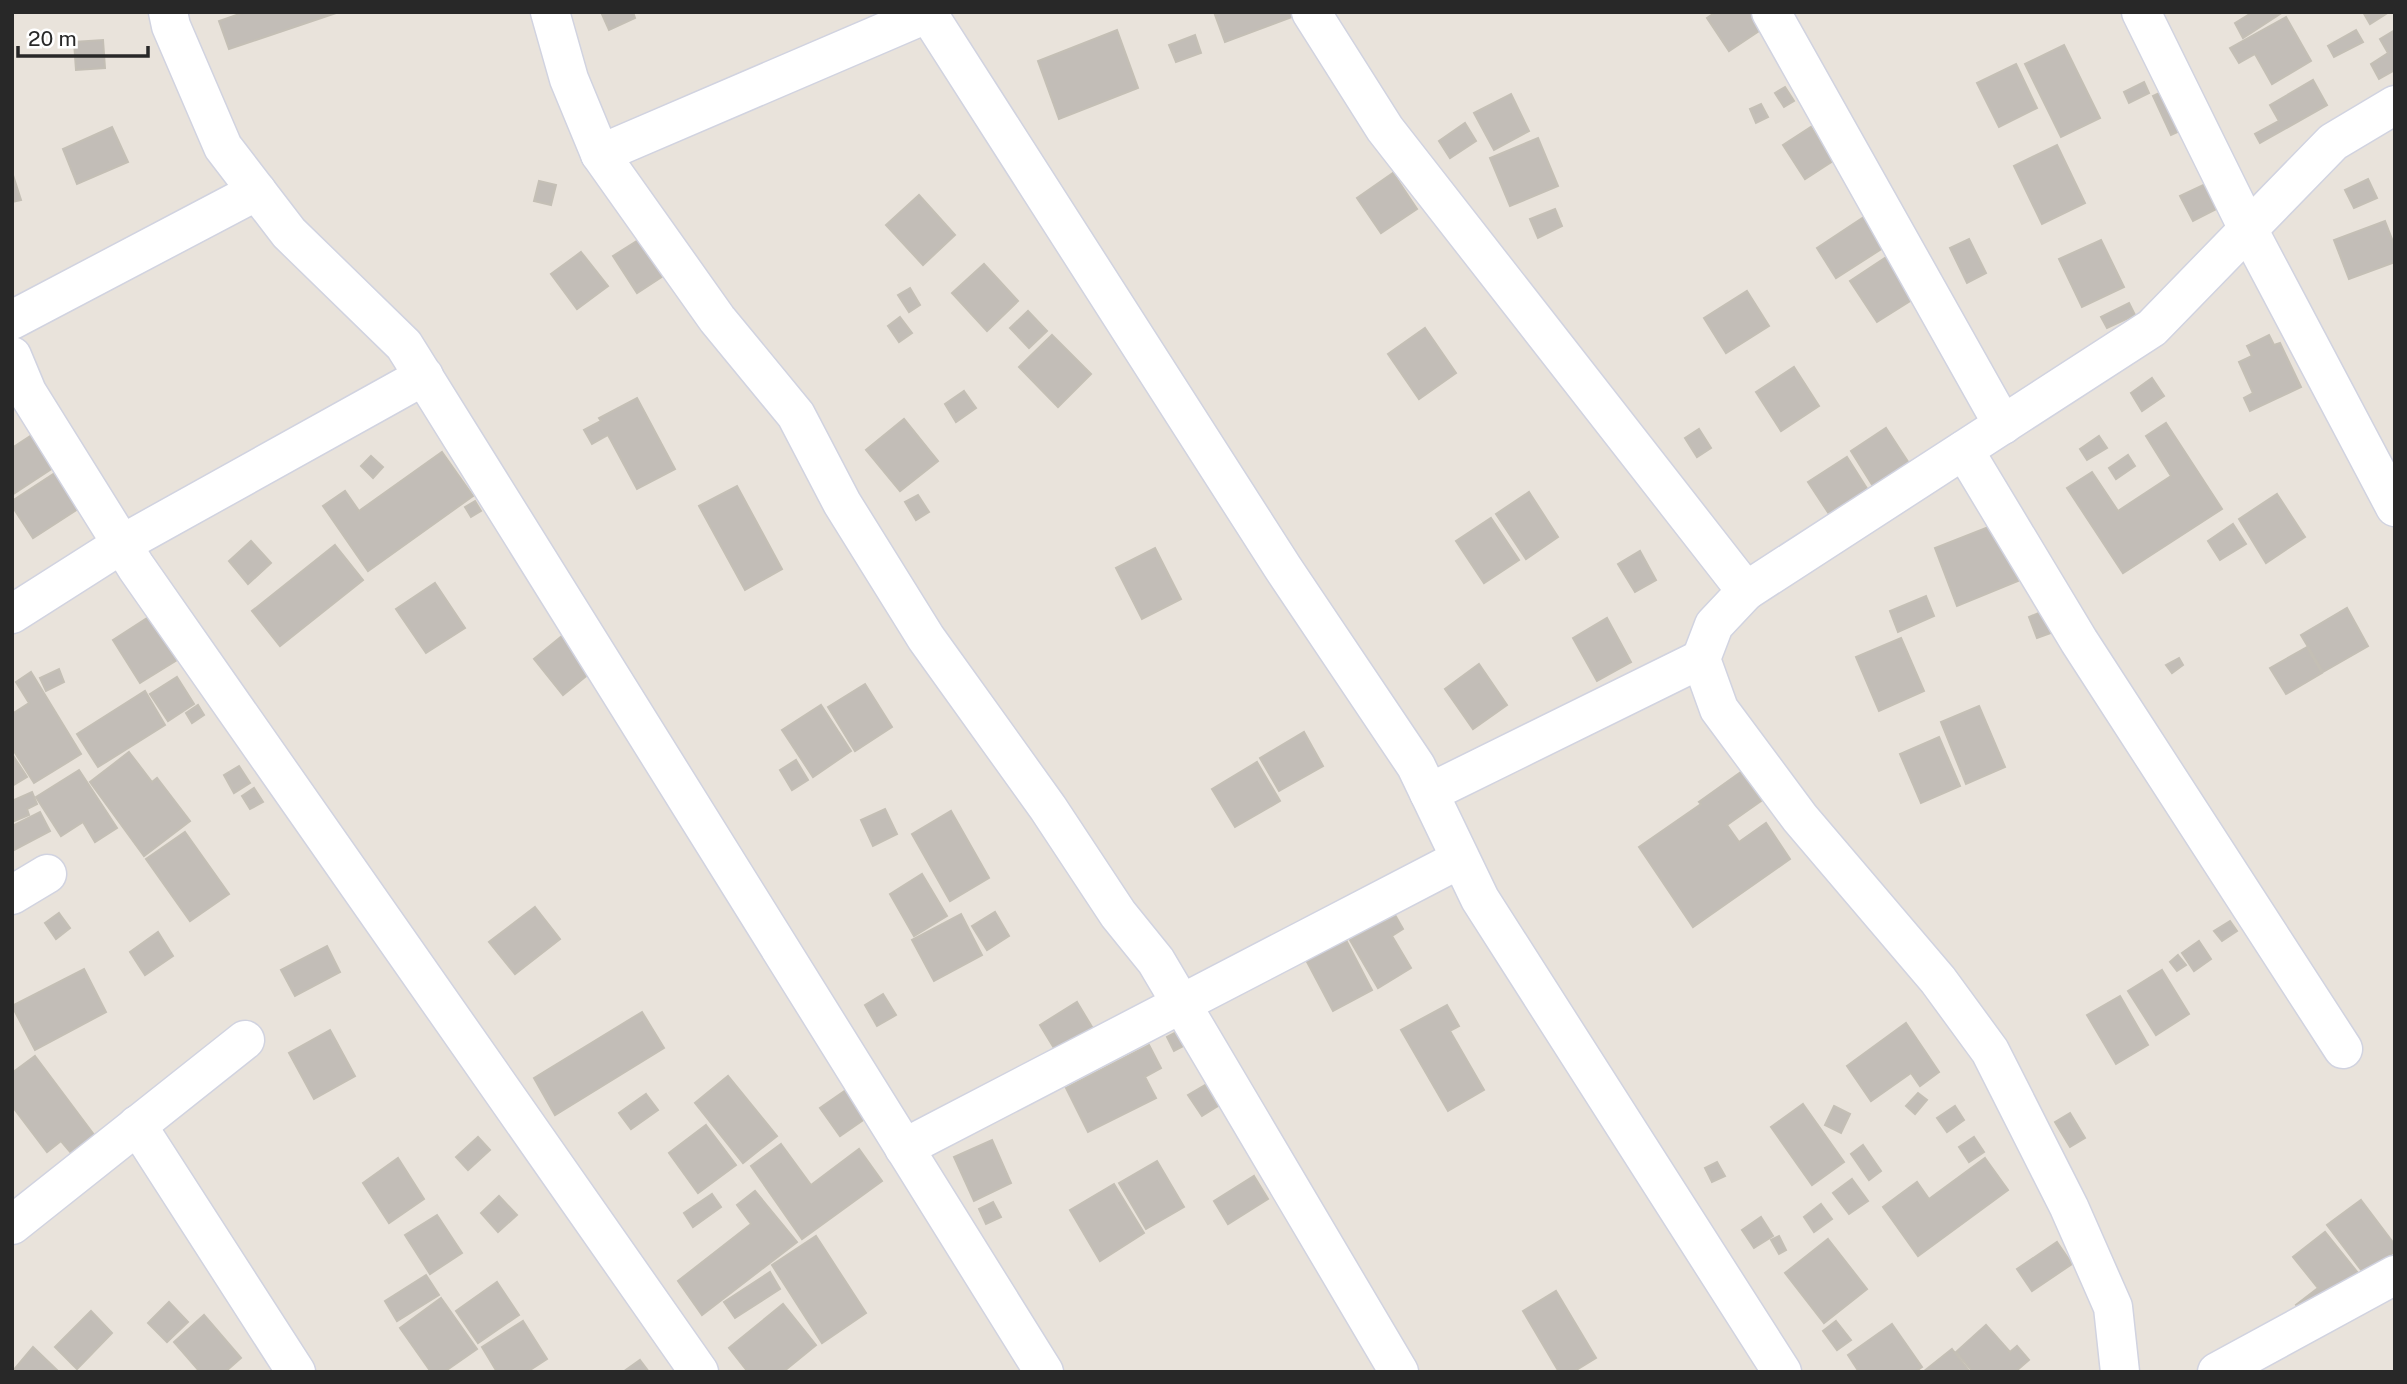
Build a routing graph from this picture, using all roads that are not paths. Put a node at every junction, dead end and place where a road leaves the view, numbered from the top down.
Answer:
1 (168, 12) edge
2 (550, 12) edge
3 (1311, 12) edge
4 (1771, 12) edge
5 (2141, 12) edge
6 (929, 13) edge
7 (2395, 105) edge
8 (600, 154) junction
9 (257, 191) junction
10 (2249, 230) junction
11 (12, 320) edge
12 (12, 356) edge
13 (424, 376) junction
14 (2003, 425) junction
15 (1964, 450) junction
16 (2395, 507) edge
17 (122, 544) junction
18 (1746, 591) junction
19 (12, 614) edge
20 (1701, 659) junction
21 (1429, 793) junction
22 (1460, 859) junction
23 (47, 874) dead end
24 (12, 895) edge
25 (1180, 1003) junction
26 (245, 1040) dead end
27 (2343, 1049) dead end
28 (137, 1125) junction
29 (904, 1147) junction
30 (12, 1225) edge
31 (2395, 1275) edge
32 (296, 1372) edge
33 (699, 1372) edge
34 (1044, 1372) edge
35 (1399, 1372) edge
36 (1782, 1372) edge
37 (2120, 1372) edge
38 (2217, 1372) edge

1 - 9 street
2 - 8 street
3 - 18 street
4 - 14 street
5 - 10 street
6 - 8 street
6 - 21 street
7 - 10 street
8 - 25 street
9 - 11 street
9 - 13 street
10 - 14 street
10 - 16 street
12 - 17 street
13 - 17 street
13 - 29 street
14 - 15 street
15 - 18 street
15 - 27 street
17 - 19 street
17 - 33 street
18 - 20 street
20 - 21 street
20 - 37 street
21 - 22 street
22 - 25 street
22 - 36 street
23 - 24 street
25 - 29 street
25 - 35 street
26 - 28 street
28 - 30 street
28 - 32 street
29 - 34 street
31 - 38 street

